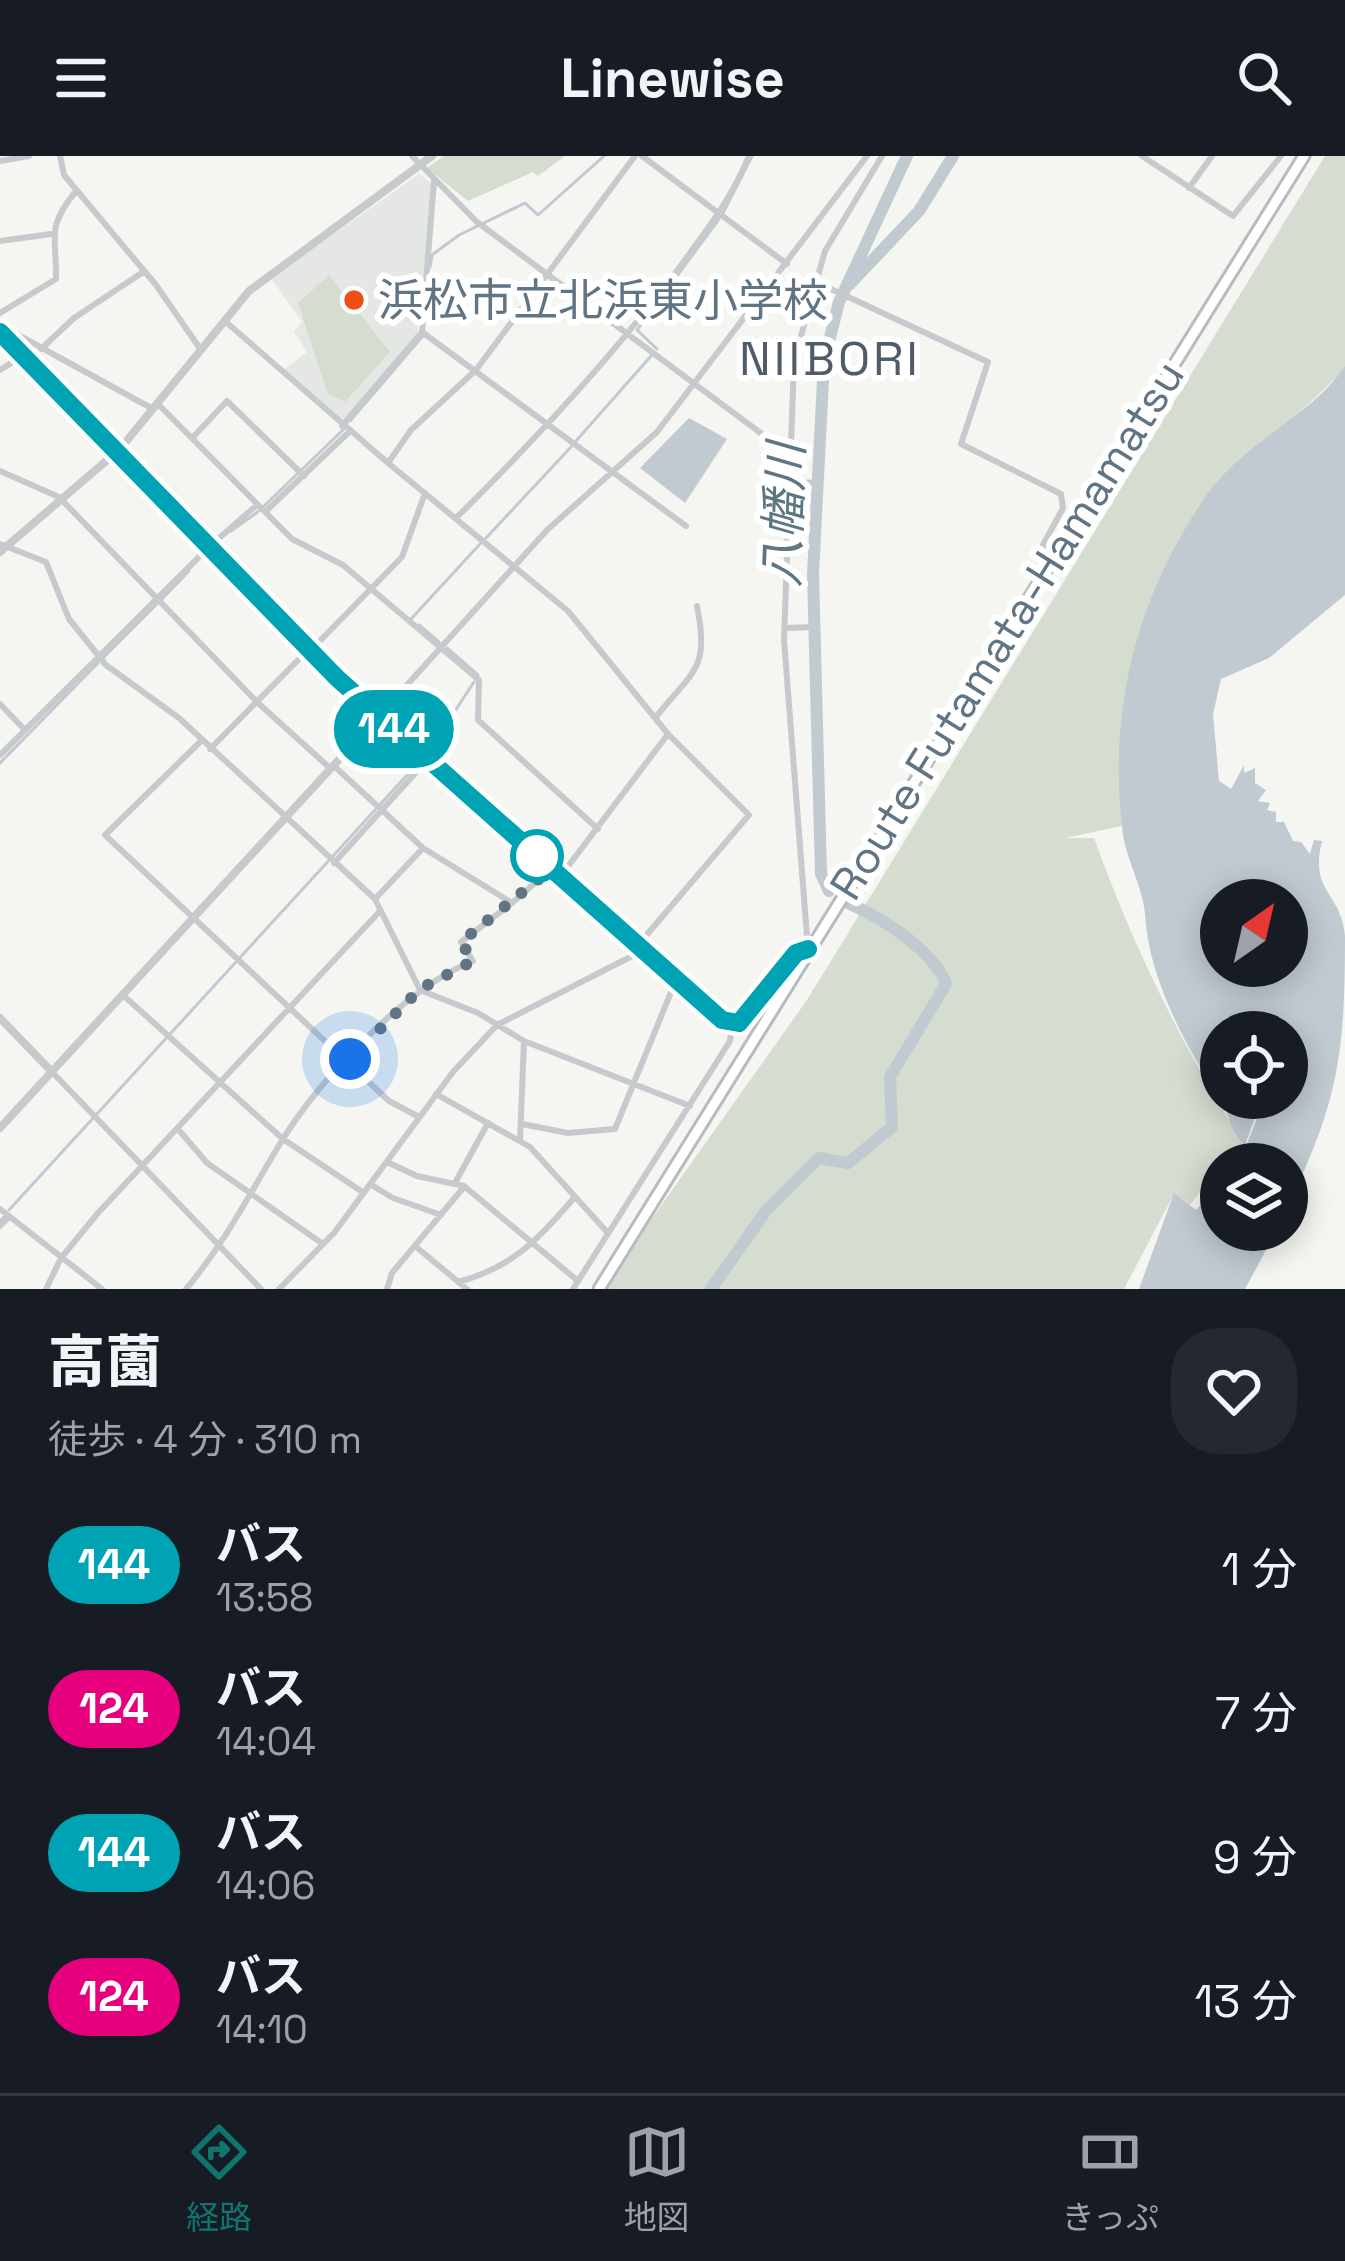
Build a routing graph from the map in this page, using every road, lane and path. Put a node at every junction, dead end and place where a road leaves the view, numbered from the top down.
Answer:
1 (29, 156) edge
2 (60, 156) edge
3 (412, 156) edge
4 (432, 156) edge
5 (638, 156) edge
6 (749, 156) edge
7 (868, 156) edge
8 (883, 156) edge
9 (1142, 156) edge
10 (1168, 156) edge
11 (1212, 156) edge
12 (1281, 156) edge
13 (1304, 156) edge
14 (0, 161) edge
15 (420, 165) junction
16 (1161, 168) junction
17 (434, 180) junction
18 (1189, 188) junction
19 (76, 190) junction
20 (719, 214) junction
21 (51, 234) junction
22 (0, 242) edge
23 (787, 264) junction
24 (545, 271) junction
25 (143, 272) junction
26 (816, 282) junction
27 (0, 313) edge
28 (226, 322) junction
29 (0, 328) edge
30 (422, 332) junction
31 (630, 334) junction
32 (41, 349) junction
33 (202, 353) junction
34 (23, 355) junction
35 (0, 370) edge
36 (476, 370) junction
37 (697, 386) junction
38 (156, 406) junction
39 (551, 425) junction
40 (345, 429) junction
41 (194, 436) junction
42 (120, 449) junction
43 (388, 463) junction
44 (0, 471) edge
45 (614, 472) junction
46 (302, 474) junction
47 (789, 482) junction
48 (820, 483) dead end
49 (424, 493) junction
50 (64, 502) junction
51 (257, 505) junction
52 (265, 512) junction
53 (456, 518) junction
54 (686, 526) dead end
55 (209, 545) junction
56 (2, 548) edge
57 (786, 549) junction
58 (1051, 561) junction
59 (516, 566) junction
60 (373, 589) junction
61 (157, 598) junction
62 (697, 606) dead end
63 (816, 627) dead end
64 (784, 628) junction
65 (442, 648) junction
66 (309, 651) junction
67 (98, 656) junction
68 (257, 702) junction
69 (0, 704) edge
70 (379, 716) junction
71 (656, 718) junction
72 (25, 730) junction
73 (668, 734) junction
74 (201, 741) junction
75 (210, 749) junction
76 (0, 755) edge
77 (428, 759) junction
78 (333, 767) junction
79 (380, 808) junction
80 (286, 818) junction
81 (598, 829) junction
82 (423, 848) junction
83 (332, 861) junction
84 (555, 873) junction
85 (375, 899) junction
86 (512, 903) junction
87 (380, 910) junction
88 (194, 918) junction
89 (640, 948) junction
90 (808, 949) junction
91 (676, 980) junction
92 (420, 989) junction
93 (124, 996) junction
94 (289, 1005) junction
95 (1, 1021) edge
96 (732, 1024) junction
97 (497, 1025) junction
98 (524, 1041) junction
99 (350, 1059) junction
100 (53, 1073) junction
101 (632, 1079) junction
102 (220, 1083) junction
103 (436, 1094) junction
104 (690, 1106) junction
105 (419, 1117) junction
106 (488, 1123) junction
107 (522, 1124) junction
108 (0, 1129) edge
109 (178, 1129) junction
110 (283, 1139) junction
111 (520, 1140) junction
112 (386, 1161) junction
113 (143, 1166) junction
114 (456, 1181) junction
115 (370, 1184) junction
116 (464, 1186) junction
117 (252, 1192) junction
118 (364, 1193) junction
119 (573, 1199) junction
120 (0, 1209) edge
121 (441, 1215) junction
122 (8, 1217) junction
123 (0, 1226) edge
124 (609, 1234) junction
125 (323, 1244) junction
126 (536, 1244) junction
127 (415, 1246) junction
128 (222, 1247) junction
129 (61, 1258) junction
130 (578, 1281) junction
131 (458, 1282) junction
132 (46, 1289) edge
133 (102, 1289) edge
134 (186, 1289) edge
135 (261, 1289) edge
136 (279, 1289) edge
137 (387, 1289) edge
138 (467, 1289) edge
139 (573, 1289) edge
140 (599, 1289) edge

1 - 14 street
2 - 19 street
3 - 15 street
4 - 15 street
5 - 20 street
5 - 24 street
6 - 20 street
7 - 23 street
8 - 26 street
9 - 16 street
10 - 16 street
11 - 18 street
12 - 18 street
13 - 58 main road, Route Futamata-Hamamatsu
15 - 17 street
15 - 28 street
16 - 18 street
17 - 24 street
17 - 30 street
19 - 21 street
19 - 25 street
20 - 23 street
20 - 31 street
21 - 22 street
21 - 27 street
23 - 37 street
24 - 31 street
24 - 36 street
25 - 32 street
25 - 33 street
26 - 47 street
26 - 58 street
28 - 33 street
28 - 40 street
29 - 32 street
29 - 34 main road
30 - 36 street
30 - 40 street
31 - 37 street
31 - 39 street
32 - 38 street
33 - 38 street
34 - 35 street
34 - 42 main road
36 - 39 street
36 - 43 street
37 - 45 street
37 - 57 street
38 - 41 street
38 - 42 street
39 - 45 street
39 - 53 street
40 - 43 street
40 - 46 street
41 - 46 street
41 - 51 street
42 - 50 street
42 - 55 main road
43 - 49 street
44 - 50 street
45 - 54 street
45 - 59 street
46 - 52 street
47 - 48 street
47 - 57 street
49 - 53 street
49 - 60 street
50 - 56 street
50 - 61 street
51 - 52 street
51 - 55 street
52 - 60 street
53 - 59 street
55 - 61 street
55 - 66 main road
56 - 67 street
57 - 64 street
58 - 90 main road, Route Futamata-Hamamatsu
59 - 65 street
59 - 71 street
60 - 65 street
60 - 66 street
61 - 67 street
61 - 68 street
62 - 71 street
63 - 64 street
64 - 90 street
65 - 70 street
65 - 81 street
66 - 68 street
66 - 70 main road
67 - 72 street
67 - 74 street
68 - 75 street
68 - 78 street
69 - 72 street
70 - 77 main road
70 - 78 street
71 - 73 street
72 - 76 street
73 - 81 street
73 - 89 street
74 - 75 street
74 - 88 street
75 - 80 street
77 - 79 street
77 - 84 main road
78 - 79 street
78 - 80 street
79 - 82 street
79 - 83 street
80 - 83 street
80 - 88 street
81 - 84 street
82 - 85 street
82 - 86 street
83 - 85 street
84 - 86 street
84 - 89 main road
85 - 87 street
86 - 92 street
87 - 92 street
87 - 94 street
88 - 93 street
88 - 94 street
89 - 91 main road
89 - 97 street
90 - 96 main road
90 - 140 main road, Route Futamata-Hamamatsu
91 - 96 main road
91 - 101 street
92 - 97 street
92 - 99 street
93 - 100 street
93 - 102 street
94 - 99 street
94 - 102 street
95 - 100 street
96 - 104 street
97 - 98 street
97 - 103 street
98 - 101 street
98 - 107 street
99 - 105 street
99 - 110 street
100 - 108 street
100 - 113 street
101 - 104 street
101 - 107 street
102 - 109 street
102 - 110 street
103 - 105 street
103 - 106 street
104 - 124 street
105 - 112 street
106 - 111 street
106 - 114 street
107 - 111 street
109 - 113 street
109 - 117 street
110 - 117 street
110 - 118 street
111 - 119 street
112 - 114 street
112 - 115 street
113 - 128 street
113 - 129 street
114 - 116 street
115 - 118 street
115 - 121 street
116 - 121 street
116 - 126 street
117 - 125 street
117 - 128 street
118 - 125 street
119 - 124 street
119 - 126 street
120 - 122 street
121 - 127 street
122 - 123 street
122 - 129 street
124 - 130 street
125 - 136 street
126 - 130 street
126 - 131 street
127 - 131 street
127 - 137 street
128 - 134 street
128 - 135 street
129 - 132 street
129 - 133 street
130 - 139 street
131 - 138 street

